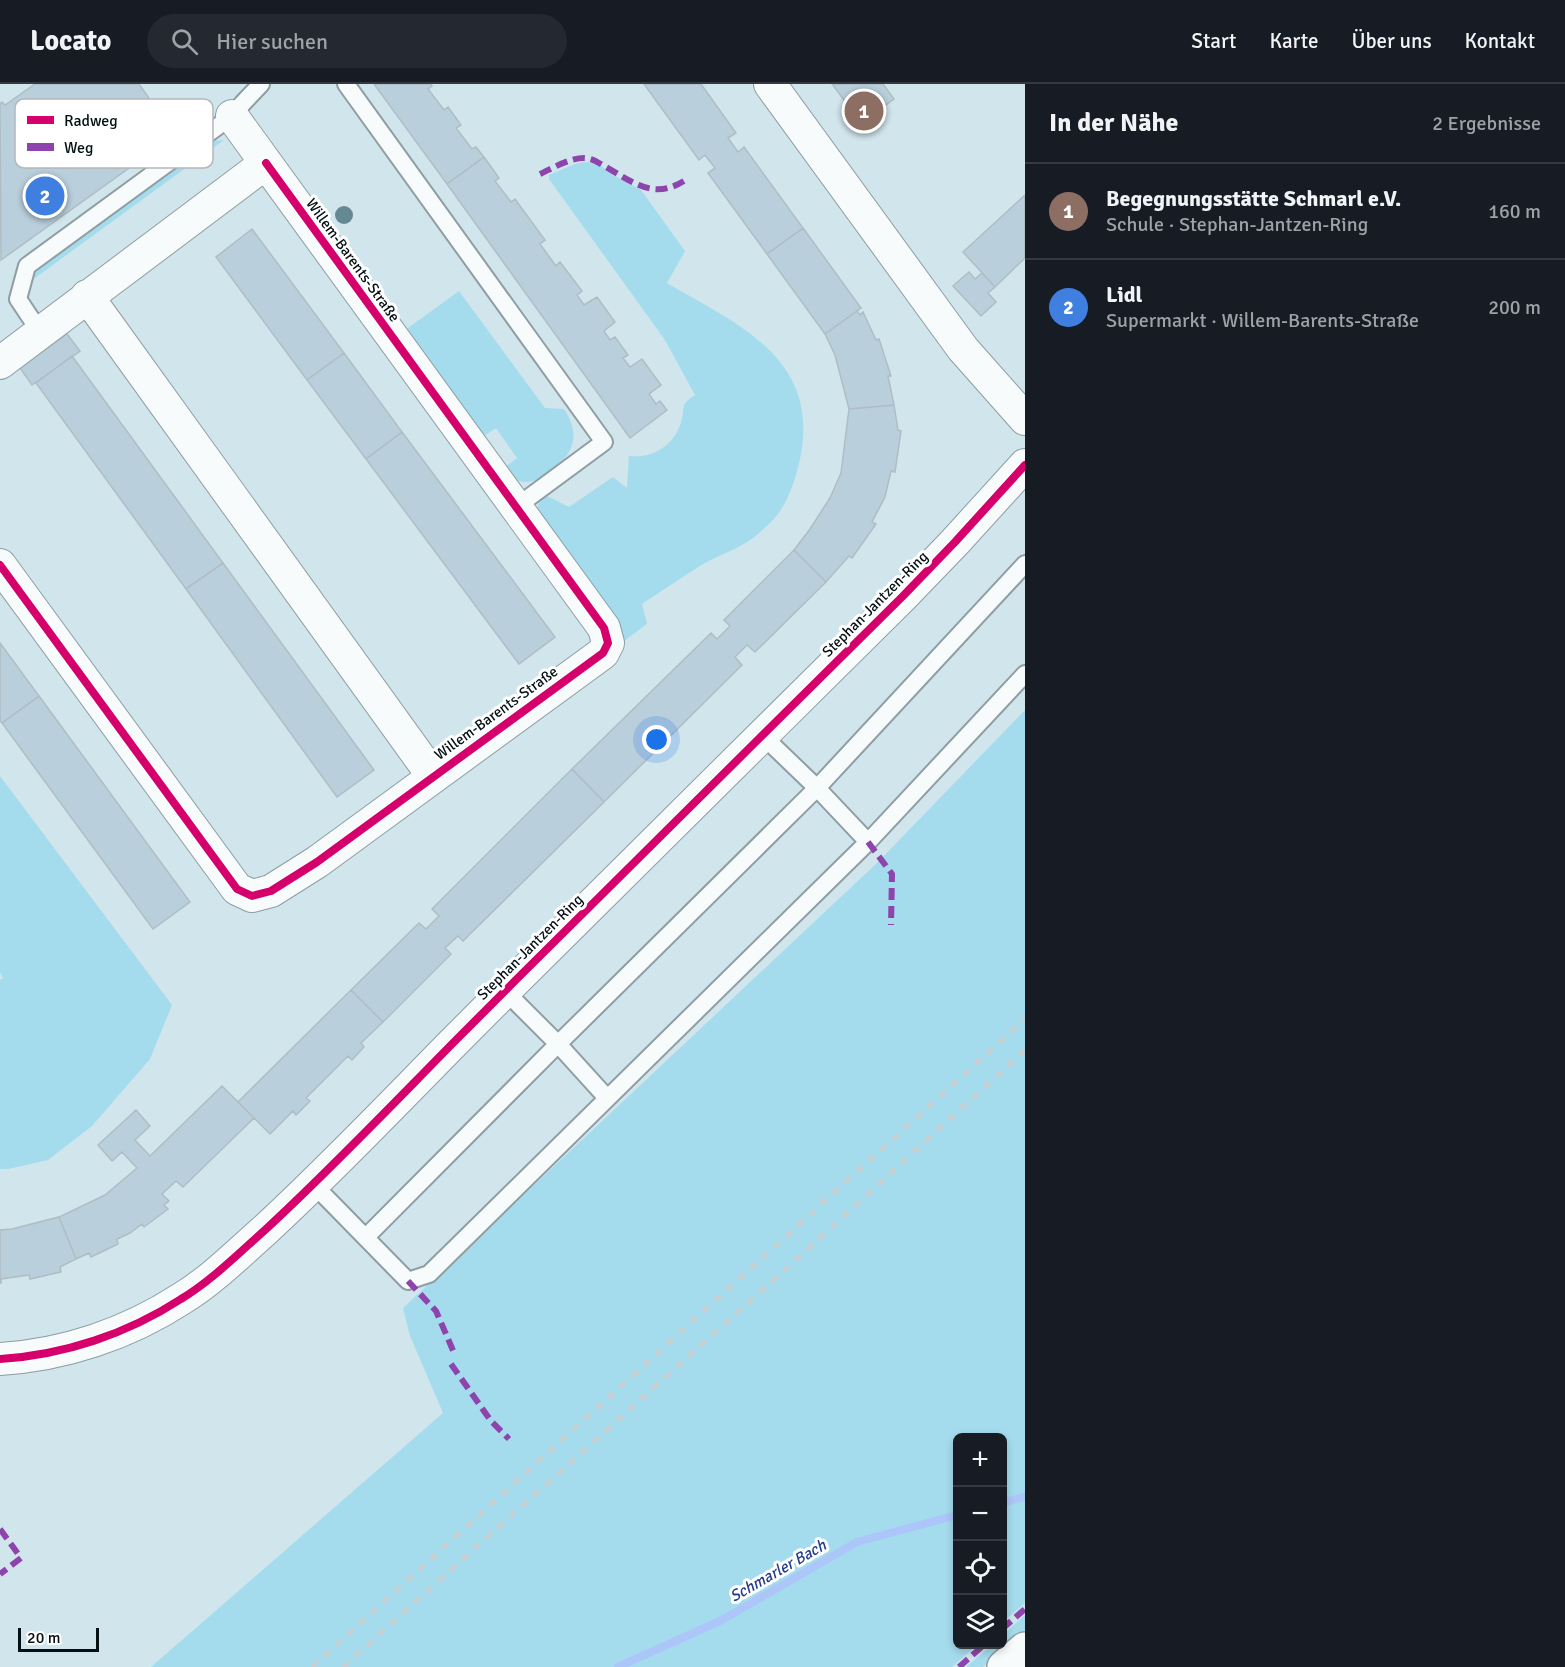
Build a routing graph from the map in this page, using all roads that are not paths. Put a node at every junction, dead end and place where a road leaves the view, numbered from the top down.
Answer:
1 (261, 84) edge
2 (346, 84) edge
3 (770, 84) edge
4 (232, 116) junction
5 (213, 130) edge
6 (266, 163) junction
7 (161, 168) edge
8 (87, 296) junction
9 (40, 332) junction
10 (0, 363) edge
11 (1025, 419) edge
12 (1025, 465) edge
13 (516, 507) junction
14 (1025, 564) edge
15 (0, 565) edge
16 (1025, 674) edge
17 (763, 736) junction
18 (433, 776) junction
19 (817, 788) junction
20 (868, 842) junction
21 (505, 991) junction
22 (558, 1044) junction
23 (607, 1098) junction
24 (304, 1193) junction
25 (366, 1237) junction
26 (0, 1359) edge
27 (1025, 1649) edge
28 (1004, 1667) edge

1 - 4 lane
2 - 13 lane
3 - 11 street
4 - 5 lane
4 - 6 street, Willem-Barents-Straße
6 - 8 street
6 - 13 street, Willem-Barents-Straße
7 - 9 lane
8 - 9 street
8 - 18 street, Willem-Barents-Straße
9 - 10 street
12 - 17 street, Stephan-Jantzen-Ring
13 - 18 street, Willem-Barents-Straße
14 - 19 lane
15 - 18 street, Willem-Barents-Straße
16 - 20 lane
17 - 19 lane
17 - 21 street, Stephan-Jantzen-Ring
19 - 20 lane
19 - 22 lane
20 - 23 lane
21 - 22 lane
21 - 24 street, Stephan-Jantzen-Ring
22 - 23 lane
22 - 25 lane
23 - 25 lane
24 - 25 lane
24 - 26 street, Stephan-Jantzen-Ring
27 - 28 highway

